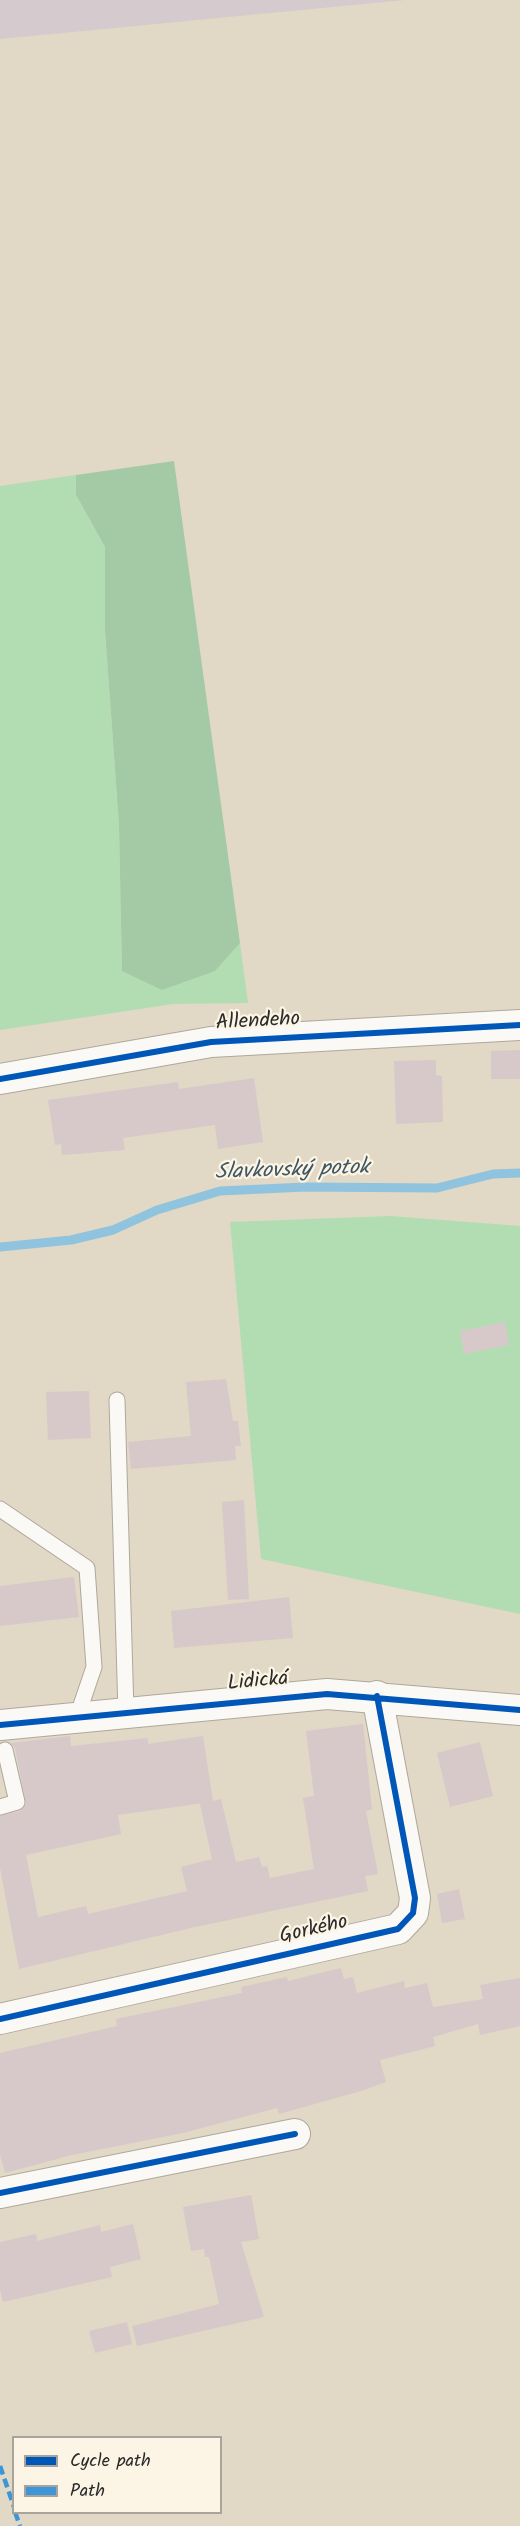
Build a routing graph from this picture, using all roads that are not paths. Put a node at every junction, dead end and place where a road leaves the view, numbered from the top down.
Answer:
1 (520, 1025) edge
2 (0, 1079) edge
3 (117, 1400) dead end
4 (0, 1509) edge
5 (377, 1696) junction
6 (520, 1710) edge
7 (126, 1713) junction
8 (77, 1717) junction
9 (2, 1738) edge
10 (0, 1807) edge
11 (0, 2019) edge
12 (295, 2134) dead end
13 (0, 2193) edge

1 - 2 street, Allendeho
3 - 7 lane
4 - 8 lane
5 - 6 street, Lidická
5 - 7 street, Lidická
5 - 11 street, Gorkého
7 - 8 street, Lidická
8 - 9 street, Lidická
9 - 10 lane
12 - 13 street

